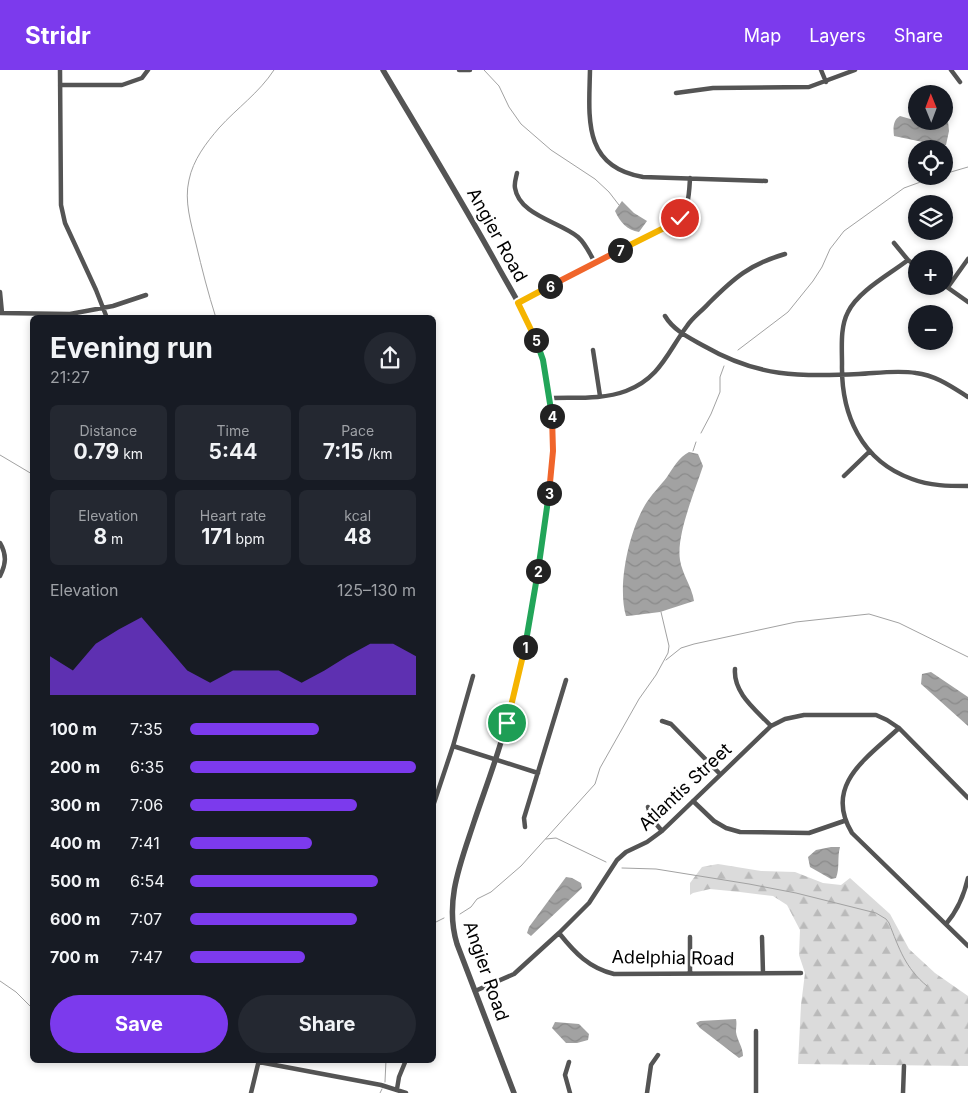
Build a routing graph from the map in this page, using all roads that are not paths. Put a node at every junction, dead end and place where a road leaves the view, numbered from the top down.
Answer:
1 (60, 70) edge
2 (148, 70) edge
3 (383, 70) edge
4 (459, 70) edge
5 (470, 70) edge
6 (590, 70) edge
7 (822, 70) edge
8 (856, 70) edge
9 (951, 70) edge
10 (826, 82) junction
11 (960, 82) dead end
12 (60, 85) junction
13 (676, 93) dead end
14 (517, 173) dead end
15 (690, 178) junction
16 (766, 181) dead end
17 (894, 243) dead end
18 (785, 254) dead end
19 (968, 259) edge
20 (908, 260) joint
21 (595, 263) junction
22 (953, 277) edge
23 (953, 291) edge
24 (0, 292) edge
25 (146, 295) dead end
26 (968, 302) edge
27 (518, 303) junction
28 (103, 308) junction
29 (1, 313) edge
30 (106, 315) edge
31 (665, 316) dead end
32 (682, 334) junction
33 (593, 350) dead end
34 (842, 374) junction
35 (600, 396) junction
36 (968, 397) edge
37 (549, 398) junction
38 (870, 451) junction
39 (844, 476) dead end
40 (968, 486) edge
41 (0, 543) edge
42 (0, 576) edge
43 (735, 669) dead end
44 (473, 676) dead end
45 (566, 680) dead end
46 (662, 722) dead end
47 (771, 726) junction
48 (899, 728) junction
49 (454, 746) junction
50 (495, 760) junction
51 (538, 774) junction
52 (720, 774) junction
53 (436, 797) edge
54 (968, 798) edge
55 (693, 800) junction
56 (648, 807) dead end
57 (844, 821) junction
58 (525, 827) dead end
59 (662, 830) junction
60 (968, 878) edge
61 (946, 924) junction
62 (559, 933) junction
63 (762, 936) dead end
64 (690, 937) dead end
65 (968, 946) edge
66 (763, 973) junction
67 (801, 973) dead end
68 (690, 974) junction
69 (475, 991) junction
70 (756, 1030) dead end
71 (658, 1055) dead end
72 (568, 1062) dead end
73 (258, 1063) edge
74 (269, 1063) edge
75 (405, 1063) edge
76 (904, 1066) dead end
77 (397, 1089) junction
78 (251, 1093) edge
79 (406, 1093) edge
80 (514, 1093) edge
81 (570, 1093) edge
82 (648, 1093) edge
83 (756, 1093) edge
84 (903, 1093) edge

1 - 12 street
2 - 12 street
3 - 27 street, Angier Road
4 - 5 street
6 - 15 street
7 - 10 street
8 - 10 street
9 - 11 street
10 - 13 street
12 - 28 street
14 - 21 street
15 - 16 street
15 - 21 street
17 - 20 street
18 - 32 street
19 - 22 street
20 - 34 street
21 - 27 street
23 - 26 street
24 - 29 street
25 - 28 street
27 - 37 street, Angier Road
28 - 29 street
28 - 30 street
31 - 32 street
32 - 34 street
32 - 35 street
33 - 35 street
34 - 36 street
34 - 38 street
35 - 37 street
37 - 50 street, Angier Road
38 - 39 street
38 - 40 street
41 - 42 street
43 - 47 street
44 - 49 street
45 - 51 street
46 - 52 street
47 - 48 street, Atlantis Street
47 - 52 street, Atlantis Street
48 - 54 street, Atlantis Street
48 - 57 street
49 - 50 street
49 - 53 street
50 - 51 street
50 - 69 street, Angier Road
51 - 58 street
52 - 55 street, Atlantis Street
55 - 57 street
55 - 59 street, Atlantis Street
56 - 59 street
57 - 61 street
59 - 62 street, Atlantis Street
60 - 61 street
61 - 65 street
62 - 68 street, Adelphia Road
62 - 69 street, Atlantis Street
63 - 66 street
64 - 68 street
66 - 67 street, Adelphia Road
66 - 68 street, Adelphia Road
69 - 80 street, Angier Road
70 - 83 street
71 - 82 street
72 - 81 street
73 - 78 street
74 - 77 street
75 - 77 street
76 - 84 street
77 - 79 street

